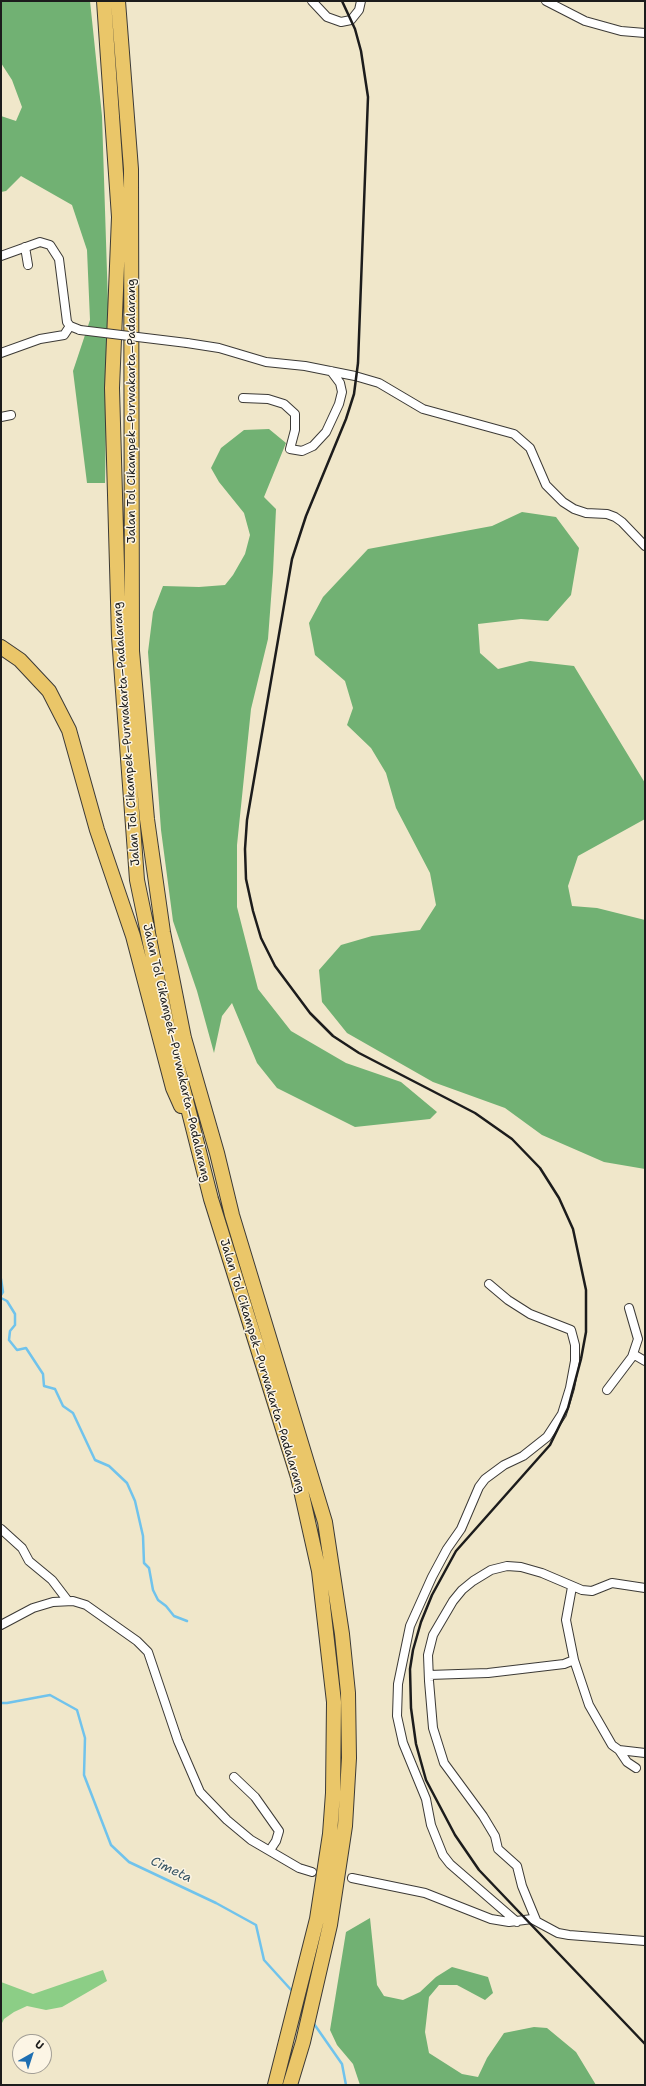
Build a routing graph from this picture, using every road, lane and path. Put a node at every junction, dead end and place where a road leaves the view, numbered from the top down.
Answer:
1 (104, 1) edge
2 (118, 1) edge
3 (312, 1) edge
4 (361, 1) edge
5 (546, 1) edge
6 (645, 33) edge
7 (25, 247) junction
8 (1, 256) edge
9 (28, 265) dead end
10 (70, 326) junction
11 (1, 354) edge
12 (331, 371) junction
13 (243, 398) dead end
14 (11, 415) dead end
15 (1, 417) edge
16 (645, 546) edge
17 (1, 647) edge
18 (195, 1133) junction
19 (489, 1284) dead end
20 (629, 1308) dead end
21 (633, 1354) junction
22 (645, 1361) edge
23 (606, 1390) dead end
24 (1, 1529) edge
25 (572, 1587) junction
26 (645, 1588) edge
27 (68, 1601) junction
28 (1, 1625) edge
29 (574, 1660) junction
30 (429, 1675) junction
31 (619, 1750) junction
32 (645, 1752) edge
33 (636, 1768) dead end
34 (234, 1777) dead end
35 (270, 1850) junction
36 (312, 1872) tunnel mouth
37 (352, 1878) tunnel mouth
38 (536, 1920) junction
39 (517, 1922) junction
40 (645, 1941) edge
41 (275, 2085) edge
42 (290, 2085) edge

1 - 18 highway, Jalan Tol Cikampek–Purwakarta–Padalarang
2 - 42 highway, Jalan Tol Cikampek–Purwakarta–Padalarang
3 - 4 street
5 - 6 street
7 - 8 street
7 - 9 street
7 - 10 street
10 - 11 street
10 - 12 street, bridge
12 - 13 street
12 - 16 street
14 - 15 street
17 - 18 highway
18 - 41 highway, Jalan Tol Cikampek–Purwakarta–Padalarang
19 - 39 street
20 - 21 street
21 - 22 street
21 - 23 street
24 - 27 street
25 - 26 street
25 - 29 street
25 - 30 street
27 - 28 street
27 - 35 street
29 - 30 street
29 - 31 street
30 - 38 street
31 - 32 street
31 - 33 street
34 - 35 street
35 - 36 street
37 - 39 street
38 - 39 street
38 - 40 street

